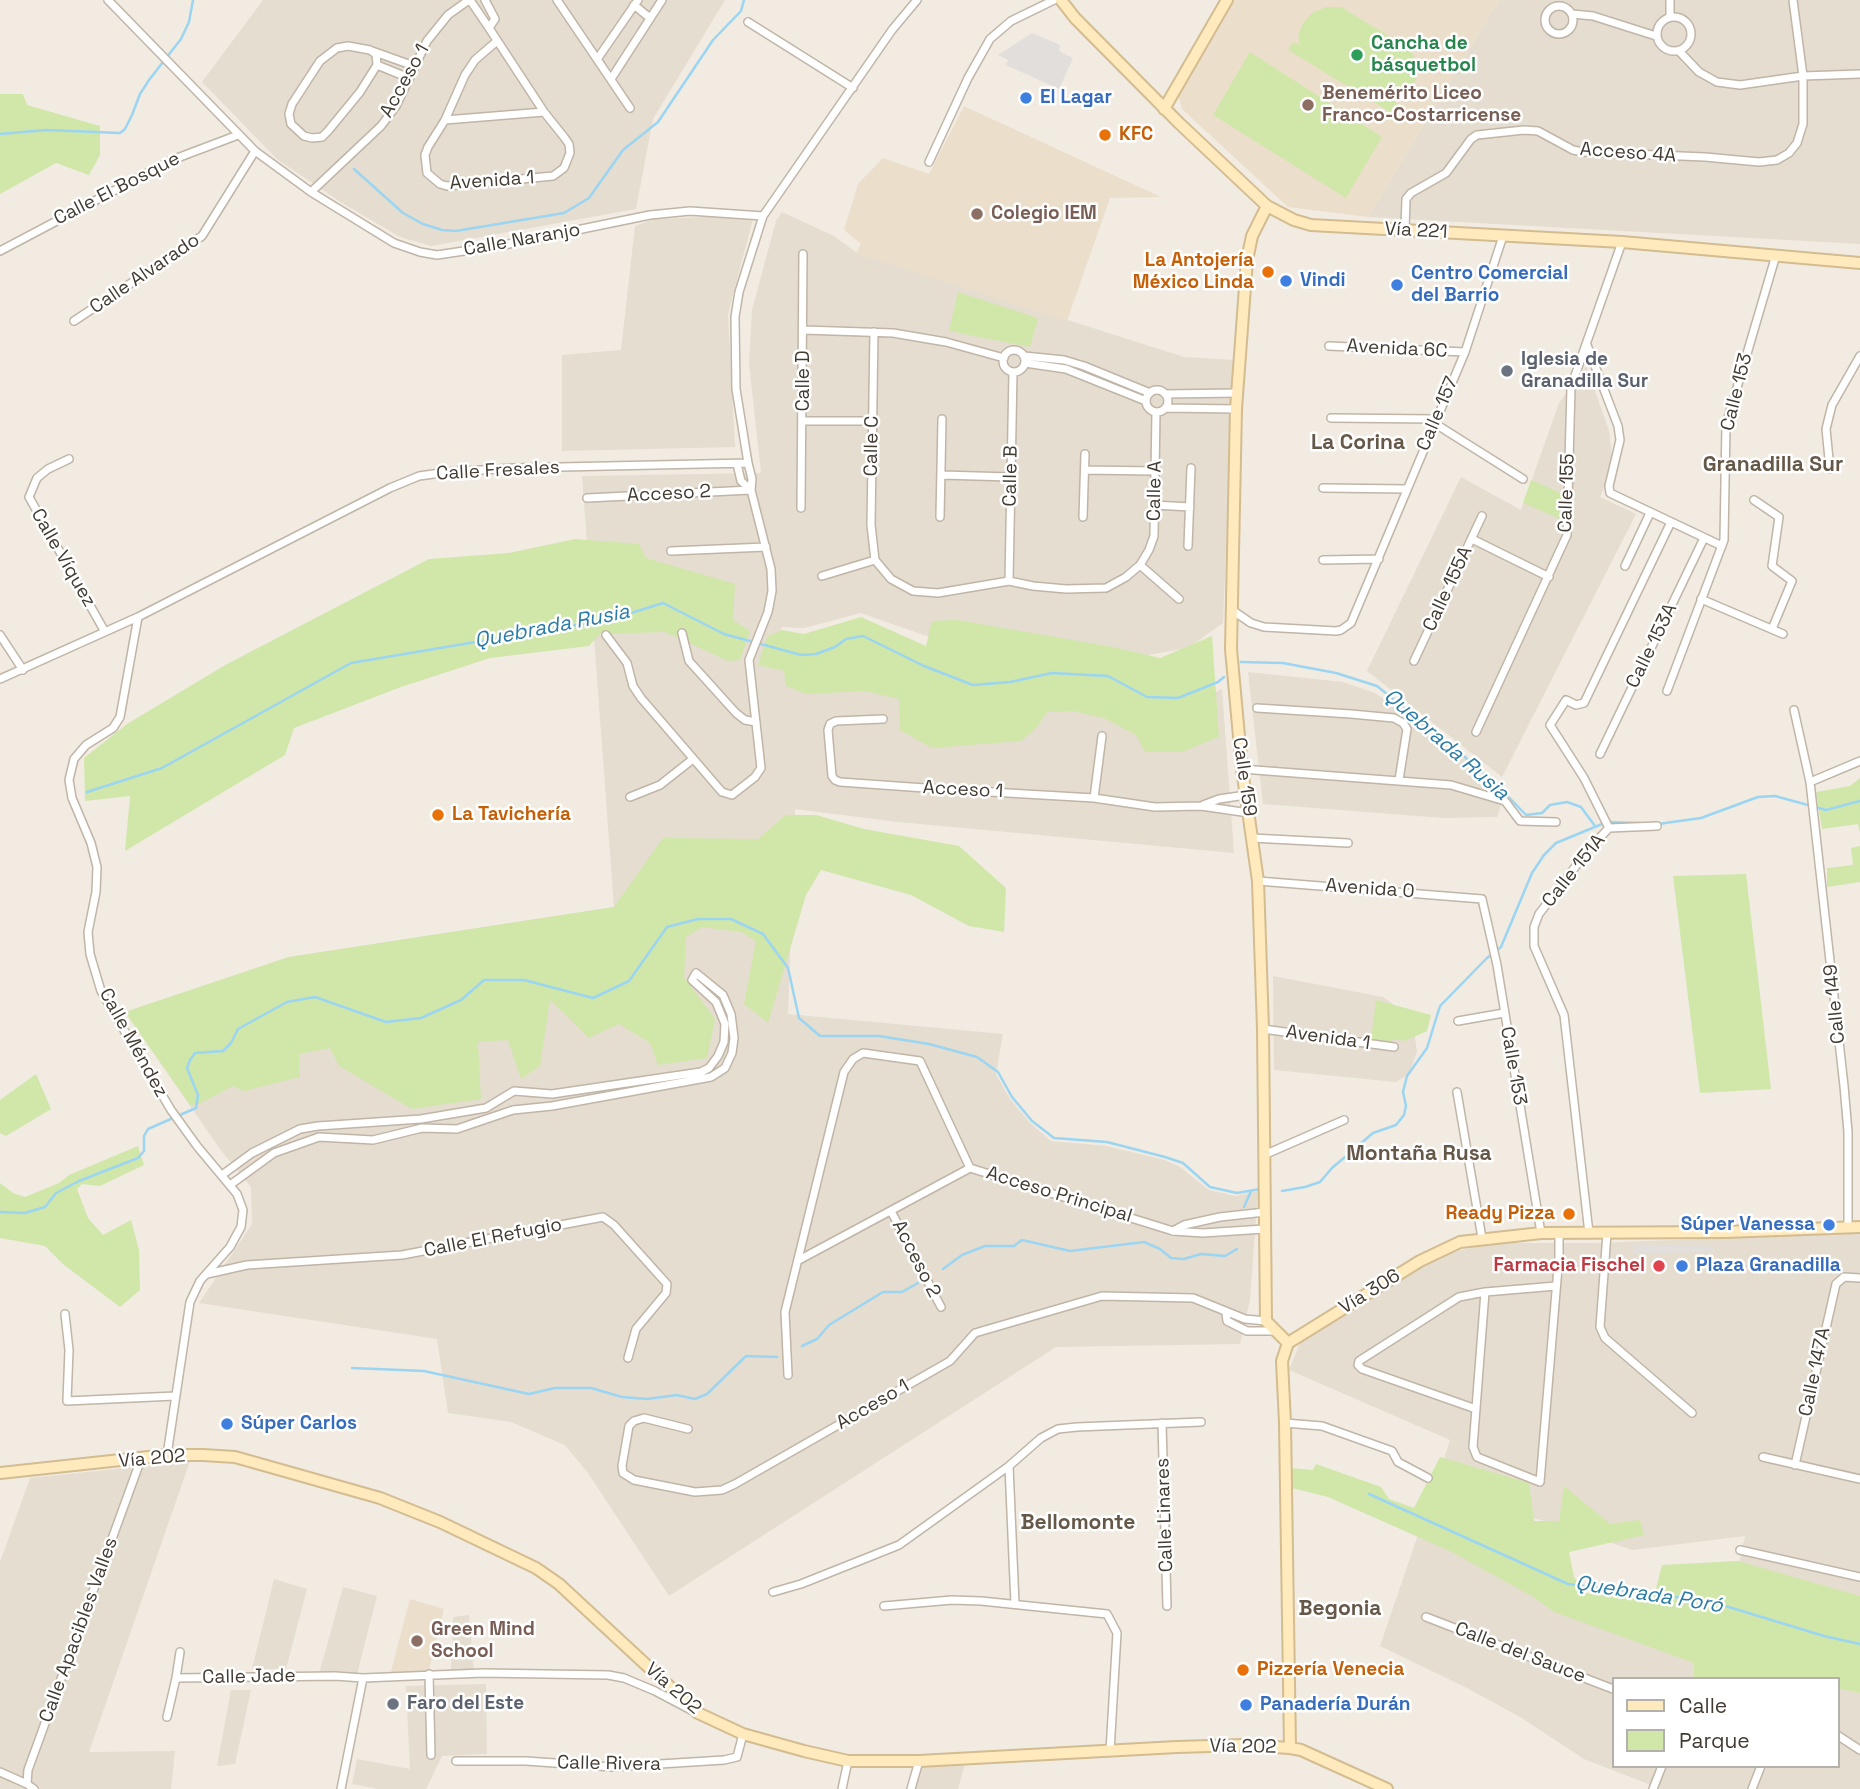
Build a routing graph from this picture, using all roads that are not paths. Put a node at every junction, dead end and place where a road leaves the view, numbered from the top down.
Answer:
1 (108, 0) edge
2 (470, 0) edge
3 (485, 0) edge
4 (557, 0) edge
5 (662, 0) edge
6 (917, 0) edge
7 (1054, 0) edge
8 (1061, 0) edge
9 (1227, 0) edge
10 (1670, 0) edge
11 (1793, 0) edge
12 (636, 3) edge
13 (1572, 14) junction
14 (1670, 17) junction
15 (650, 18) junction
16 (748, 22) dead end
17 (489, 28) junction
18 (1656, 36) junction
19 (497, 41) junction
20 (370, 50) junction
21 (1679, 51) junction
22 (598, 58) junction
23 (377, 65) junction
24 (414, 66) junction
25 (1860, 74) edge
26 (1803, 76) junction
27 (409, 78) junction
28 (611, 79) junction
29 (853, 88) junction
30 (630, 108) dead end
31 (1164, 109) junction
32 (544, 112) junction
33 (445, 120) junction
34 (238, 135) junction
35 (255, 151) junction
36 (929, 162) dead end
37 (311, 192) junction
38 (1267, 206) junction
39 (763, 216) junction
40 (1405, 230) junction
41 (1503, 236) junction
42 (1622, 242) junction
43 (0, 251) edge
44 (803, 254) dead end
45 (1776, 255) junction
46 (1860, 263) edge
47 (74, 321) dead end
48 (804, 330) junction
49 (874, 332) junction
50 (1587, 344) junction
51 (1329, 346) dead end
52 (1465, 352) junction
53 (1860, 356) edge
54 (1003, 358) junction
55 (1025, 359) junction
56 (1013, 372) junction
57 (1150, 393) junction
58 (1237, 393) junction
59 (1165, 394) junction
60 (1146, 401) junction
61 (1166, 408) junction
62 (1236, 409) junction
63 (1156, 412) junction
64 (1331, 418) dead end
65 (942, 419) dead end
66 (804, 421) junction
67 (873, 421) junction
68 (1435, 421) junction
69 (1085, 454) dead end
70 (69, 458) dead end
71 (748, 463) junction
72 (737, 464) junction
73 (1191, 468) dead end
74 (1830, 468) dead end
75 (1085, 470) junction
76 (1155, 471) junction
77 (942, 475) junction
78 (1010, 477) junction
79 (1523, 480) dead end
80 (1323, 488) dead end
81 (1407, 489) junction
82 (751, 490) junction
83 (587, 498) dead end
84 (1754, 500) dead end
85 (1154, 505) junction
86 (1189, 507) junction
87 (801, 508) dead end
88 (1650, 513) junction
89 (1482, 516) dead end
90 (940, 517) dead end
91 (1083, 517) dead end
92 (1671, 522) junction
93 (1703, 538) junction
94 (1472, 539) junction
95 (1188, 546) dead end
96 (1721, 546) junction
97 (766, 547) junction
98 (671, 551) dead end
99 (1322, 559) dead end
100 (1379, 559) junction
101 (875, 560) junction
102 (1140, 565) junction
103 (1625, 566) dead end
104 (822, 576) dead end
105 (1549, 577) junction
106 (1009, 581) junction
107 (1180, 598) dead end
108 (1701, 599) junction
109 (1231, 610) junction
110 (138, 617) junction
111 (1772, 629) junction
112 (105, 632) junction
113 (682, 634) dead end
114 (1783, 634) dead end
115 (0, 635) edge
116 (606, 635) dead end
117 (1415, 661) dead end
118 (23, 670) junction
119 (0, 679) edge
120 (1667, 691) dead end
121 (1257, 708) dead end
122 (1794, 710) dead end
123 (883, 719) dead end
124 (756, 722) junction
125 (1476, 732) dead end
126 (1102, 736) dead end
127 (1600, 754) dead end
128 (693, 759) junction
129 (1860, 761) edge
130 (1242, 769) junction
131 (1399, 780) junction
132 (1810, 782) junction
133 (1246, 795) junction
134 (629, 797) dead end
135 (1094, 798) junction
136 (1201, 806) junction
137 (1249, 813) junction
138 (1556, 822) dead end
139 (1657, 826) dead end
140 (1609, 828) junction
141 (1252, 838) junction
142 (1348, 843) dead end
143 (1258, 881) junction
144 (1482, 899) joint
145 (1504, 1013) junction
146 (1458, 1021) dead end
147 (1263, 1029) junction
148 (1394, 1047) dead end
149 (1457, 1092) dead end
150 (1344, 1120) dead end
151 (1264, 1155) junction
152 (970, 1168) junction
153 (222, 1175) junction
154 (230, 1185) junction
155 (891, 1211) junction
156 (1265, 1212) junction
157 (1848, 1226) junction
158 (1860, 1227) edge
159 (1264, 1229) junction
160 (1173, 1231) junction
161 (1541, 1233) junction
162 (1589, 1233) junction
163 (1607, 1233) junction
164 (1559, 1234) junction
165 (1482, 1238) junction
166 (799, 1260) junction
167 (205, 1274) junction
168 (1860, 1279) edge
169 (1556, 1286) junction
170 (1485, 1292) junction
171 (941, 1307) dead end
172 (1226, 1313) junction
173 (65, 1314) dead end
174 (1266, 1321) junction
175 (1277, 1331) junction
176 (1288, 1343) junction
177 (628, 1358) dead end
178 (788, 1375) dead end
179 (175, 1396) junction
180 (1476, 1409) junction
181 (1692, 1413) dead end
182 (1201, 1422) dead end
183 (1162, 1423) junction
184 (1286, 1423) junction
185 (688, 1429) dead end
186 (167, 1455) junction
187 (1763, 1457) dead end
188 (141, 1459) junction
189 (1795, 1465) junction
190 (1009, 1466) junction
191 (0, 1473) edge
192 (1428, 1478) dead end
193 (1860, 1479) edge
194 (1740, 1550) dead end
195 (1860, 1577) edge
196 (773, 1592) dead end
197 (1015, 1604) junction
198 (884, 1606) dead end
199 (1167, 1606) dead end
200 (1426, 1617) dead end
201 (180, 1652) dead end
202 (429, 1674) junction
203 (176, 1678) junction
204 (363, 1678) junction
205 (1612, 1689) edge
206 (698, 1713) junction
207 (167, 1717) dead end
208 (743, 1734) junction
209 (1839, 1736) edge
210 (1290, 1748) junction
211 (1860, 1750) edge
212 (1110, 1751) junction
213 (431, 1755) dead end
214 (456, 1761) dead end
215 (848, 1761) junction
216 (919, 1761) junction
217 (1661, 1768) edge
218 (1760, 1768) edge
219 (0, 1772) edge
220 (31, 1786) edge
221 (341, 1789) edge
222 (842, 1789) edge
223 (911, 1789) edge
224 (1387, 1789) edge
225 (1653, 1789) edge
226 (1752, 1789) edge

1 - 34 street, Calle Naranjo
2 - 17 street, Avenida 1
2 - 24 street, Acceso 1
3 - 17 street, Avenida 1
4 - 22 street
5 - 15 street
6 - 29 street
7 - 36 street
8 - 31 main road, Vía 221
9 - 31 main road
10 - 14 street
11 - 26 street
12 - 15 street
12 - 22 street
13 - 13 street
13 - 18 street
14 - 18 street
14 - 21 street
15 - 28 street
16 - 29 street
17 - 19 street, Avenida 1
18 - 21 street
19 - 32 street, Avenida 1
19 - 33 street, Avenida 1
20 - 23 street
20 - 23 street
20 - 24 street
21 - 26 street
22 - 28 street
23 - 27 street
24 - 27 street, Acceso 1
25 - 26 street
26 - 40 street, Acceso 4A
27 - 37 street, Acceso 1
28 - 30 street
29 - 39 street
31 - 38 main road, Vía 221
32 - 33 street
32 - 33 street, Avenida 1
34 - 35 street, Calle Naranjo
34 - 43 street, Calle El Bosque
35 - 37 street, Calle Naranjo
35 - 47 street, Calle Alvarado
37 - 39 street, Calle Naranjo
38 - 40 main road, Vía 221
38 - 58 main road, Calle 159
39 - 71 street
40 - 41 main road, Vía 221
41 - 42 main road, Vía 221
41 - 52 street, Calle 157
42 - 45 main road, Vía 221
42 - 50 street, Calle 155
44 - 48 street, Calle D
45 - 46 main road, Vía 221
45 - 96 street, Calle 153
48 - 49 street
48 - 66 street, Calle D
49 - 54 street
49 - 67 street, Calle C
50 - 88 street
50 - 105 street, Calle 155
51 - 52 street, Avenida 6C
52 - 68 street, Calle 157
53 - 74 street
54 - 55 street
54 - 56 street
55 - 56 street
55 - 57 street
55 - 60 street
56 - 78 street, Calle B
57 - 59 street
57 - 60 street
58 - 59 street
58 - 62 main road, Calle 159
59 - 61 street
60 - 63 street
61 - 62 street
61 - 63 street
62 - 109 main road, Calle 159
63 - 76 street, Calle A
64 - 68 street
65 - 77 street
66 - 67 street
66 - 87 street, Calle D
67 - 101 street, Calle C
68 - 79 street
68 - 81 street, Calle 157
69 - 75 street
70 - 112 street, Calle Víquez
71 - 72 street, Calle Fresales
71 - 82 street
72 - 82 street
72 - 110 street, Calle Fresales
73 - 86 street
75 - 76 street
75 - 91 street
76 - 85 street, Calle A
77 - 78 street
77 - 90 street
78 - 106 street, Calle B
80 - 81 street
81 - 100 street, Calle 157
82 - 83 street, Acceso 2
82 - 97 street
84 - 111 street
85 - 86 street
85 - 102 street, Calle A
86 - 95 street
88 - 92 street
88 - 103 street
89 - 94 street, Calle 155A
92 - 93 street
92 - 140 street, Calle 151A
93 - 96 street
93 - 127 street, Calle 153A
94 - 105 street
94 - 117 street, Calle 155A
96 - 108 street, Calle 153
97 - 98 street
97 - 124 street
99 - 100 street
100 - 109 street, Calle 157
101 - 104 street
101 - 106 street
102 - 106 street
102 - 107 street
105 - 125 street, Calle 155
108 - 111 street
108 - 120 street, Calle 153
109 - 130 main road, Calle 159
110 - 112 street, Calle Fresales
110 - 153 street, Calle Méndez
111 - 114 street
112 - 118 street, Calle Fresales
113 - 124 street
115 - 118 street
116 - 128 street
118 - 119 street, Calle Fresales
121 - 131 street
122 - 132 street, Calle 149
123 - 135 street, Acceso 1
124 - 128 street
126 - 135 street
128 - 134 street
129 - 132 street
130 - 131 street
130 - 133 main road, Calle 159
131 - 138 street
132 - 157 street, Calle 149
133 - 136 street, Acceso 1
133 - 137 main road, Calle 159
135 - 136 street, Acceso 1
136 - 137 street, Acceso 1
137 - 141 main road, Calle 159
139 - 140 street
140 - 162 street, Calle 151A
141 - 142 street
141 - 143 main road, Calle 159
143 - 144 street, Avenida 0
143 - 147 main road, Calle 159
144 - 145 street, Calle 153
145 - 146 street
145 - 161 street, Calle 153
147 - 148 street, Avenida 1
147 - 151 main road, Calle 159
149 - 165 street
150 - 151 street
151 - 156 main road, Calle 159
152 - 155 street, Acceso Principal
152 - 160 street, Acceso Principal
152 - 166 street
153 - 154 street, Calle Méndez
153 - 154 street
154 - 167 street, Calle Méndez
155 - 166 street, Acceso Principal
155 - 171 street, Acceso 2
156 - 159 main road, Calle 159
156 - 160 street
157 - 158 main road, Vía 306
157 - 163 main road, Vía 306
159 - 160 street, Acceso Principal
159 - 174 main road, Calle 159
161 - 164 main road, Vía 306
161 - 165 main road, Vía 306
162 - 163 main road, Vía 306
162 - 164 main road, Vía 306
163 - 181 street
164 - 169 street
165 - 176 main road, Vía 306
166 - 178 street
167 - 177 street, Calle El Refugio
167 - 179 street, Calle Méndez
168 - 189 street, Calle 147A
169 - 170 street
169 - 180 street
170 - 180 street
170 - 180 street
172 - 174 street, Acceso 1
172 - 175 street, Acceso 1
172 - 185 street, Acceso 1
173 - 179 street
174 - 175 main road
175 - 176 main road
176 - 184 main road
179 - 186 street, Calle Méndez
182 - 183 street
183 - 190 street
183 - 199 street, Calle Linares
184 - 192 street
184 - 210 main road
186 - 188 main road, Vía 202
186 - 206 main road, Vía 202
187 - 189 street
188 - 191 main road, Vía 202
188 - 220 street, Calle Apacibles Valles
189 - 193 street
190 - 196 street
190 - 197 street
194 - 195 street
197 - 198 street
197 - 212 street
200 - 205 street, Calle del Sauce
201 - 203 street
202 - 204 street, Calle Jade
202 - 206 street, Calle Jade
202 - 213 street
203 - 204 street, Calle Jade
203 - 207 street, Calle Jade
204 - 221 street
206 - 208 main road, Vía 202
208 - 214 street, Calle Rivera
208 - 215 main road, Vía 202
209 - 211 street
210 - 212 main road, Vía 202
210 - 224 main road, Vía 202
212 - 216 main road, Vía 202
215 - 216 main road, Vía 202
215 - 222 street
216 - 223 street
217 - 225 street
218 - 226 street
219 - 220 street, Calle Apacibles Valles

